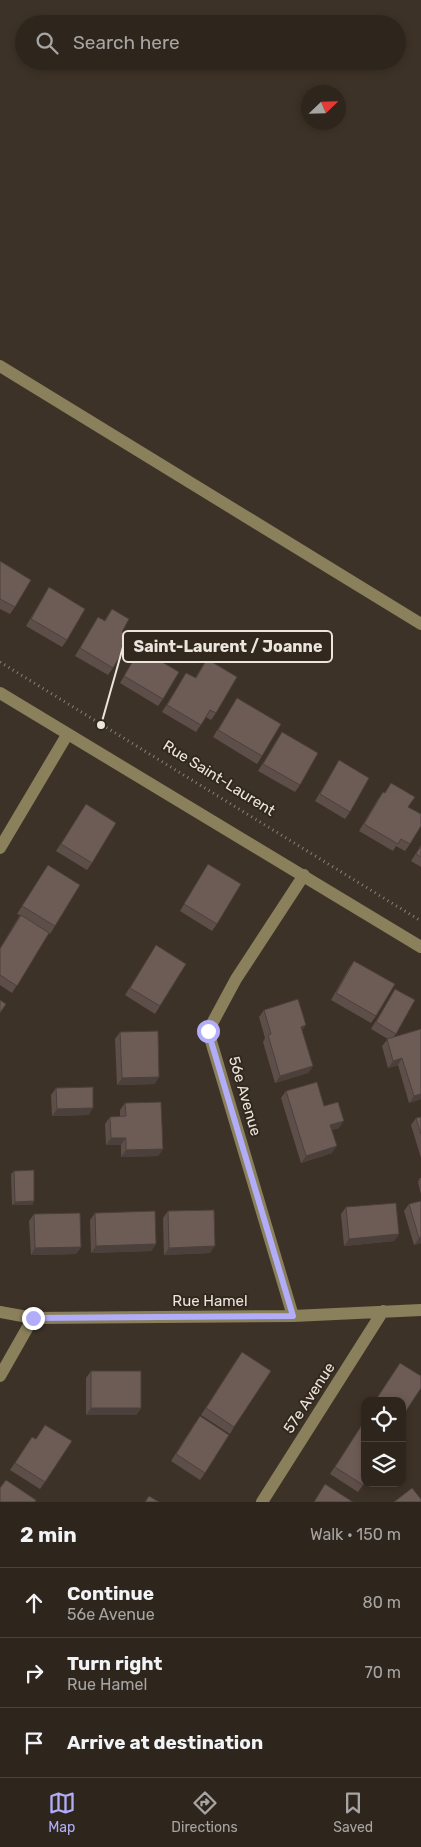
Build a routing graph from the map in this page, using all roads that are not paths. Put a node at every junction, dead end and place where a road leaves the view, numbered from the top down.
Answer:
1 (0, 366) edge
2 (421, 624) edge
3 (0, 693) edge
4 (67, 735) junction
5 (0, 848) edge
6 (304, 875) junction
7 (421, 948) edge
8 (421, 1310) edge
9 (0, 1312) edge
10 (383, 1312) junction
11 (293, 1316) junction
12 (33, 1318) junction
13 (0, 1376) edge
14 (262, 1502) edge

1 - 2 street
3 - 4 street
4 - 5 street
4 - 6 street
6 - 7 street
6 - 11 street, 56e Avenue
8 - 10 street, Rue Hamel
9 - 12 street, Rue Hamel
10 - 11 street, Rue Hamel
10 - 14 street, 57e Avenue
11 - 12 street, Rue Hamel
12 - 13 street

